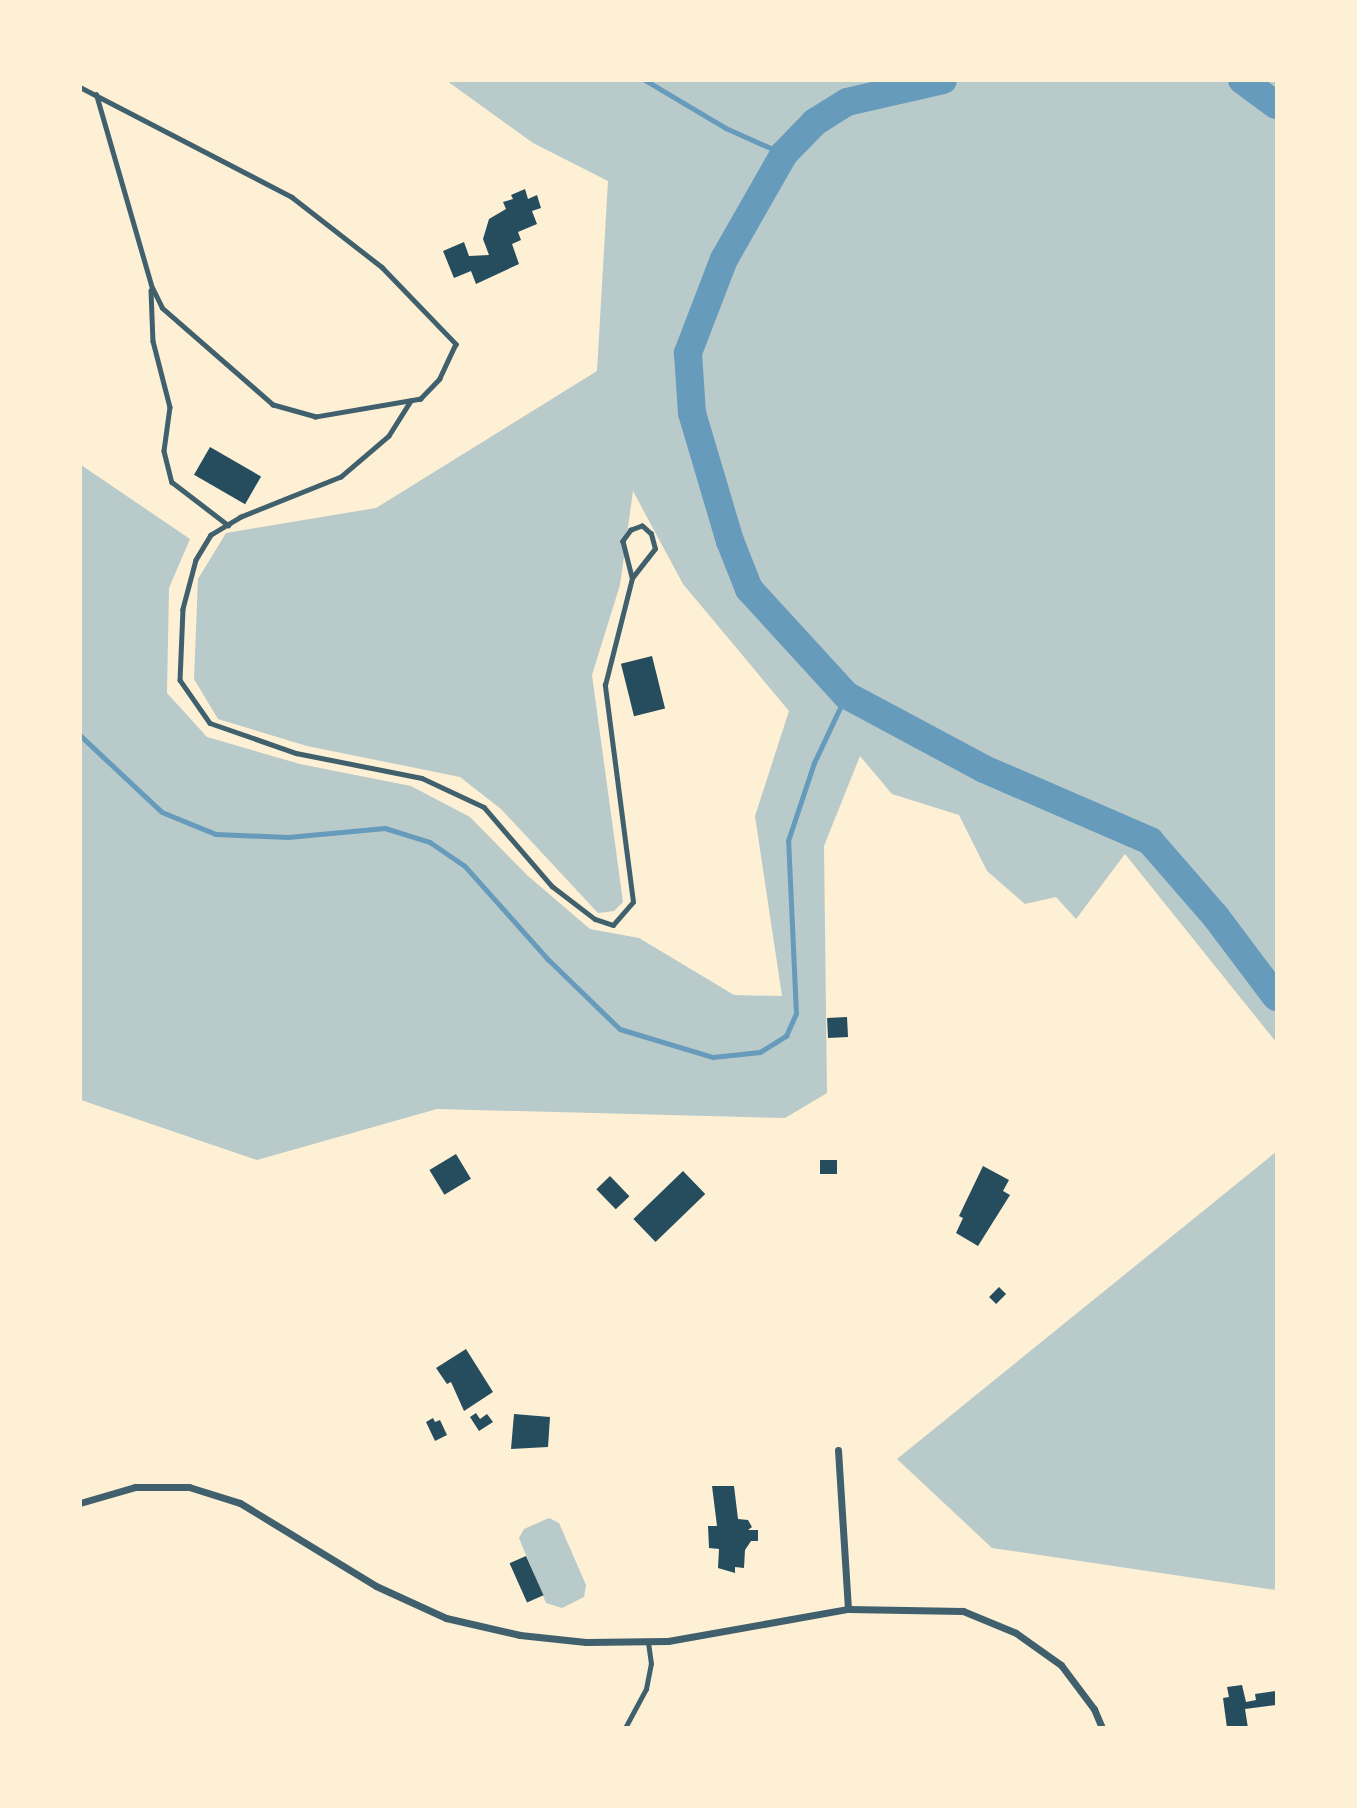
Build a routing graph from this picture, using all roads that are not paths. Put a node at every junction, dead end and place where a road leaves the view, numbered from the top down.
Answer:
1 (80, 87) edge
2 (96, 95) junction
3 (151, 285) junction
4 (411, 401) junction
5 (228, 524) junction
6 (632, 578) junction
7 (838, 1450) dead end
8 (80, 1503) edge
9 (848, 1609) junction
10 (648, 1642) junction
11 (625, 1727) edge
12 (1101, 1727) edge

1 - 2 lane
2 - 3 lane
2 - 4 lane
3 - 4 lane
3 - 5 lane
4 - 5 lane
5 - 6 lane
6 - 6 lane
7 - 9 street
8 - 10 street
9 - 10 street
9 - 12 street
10 - 11 lane

